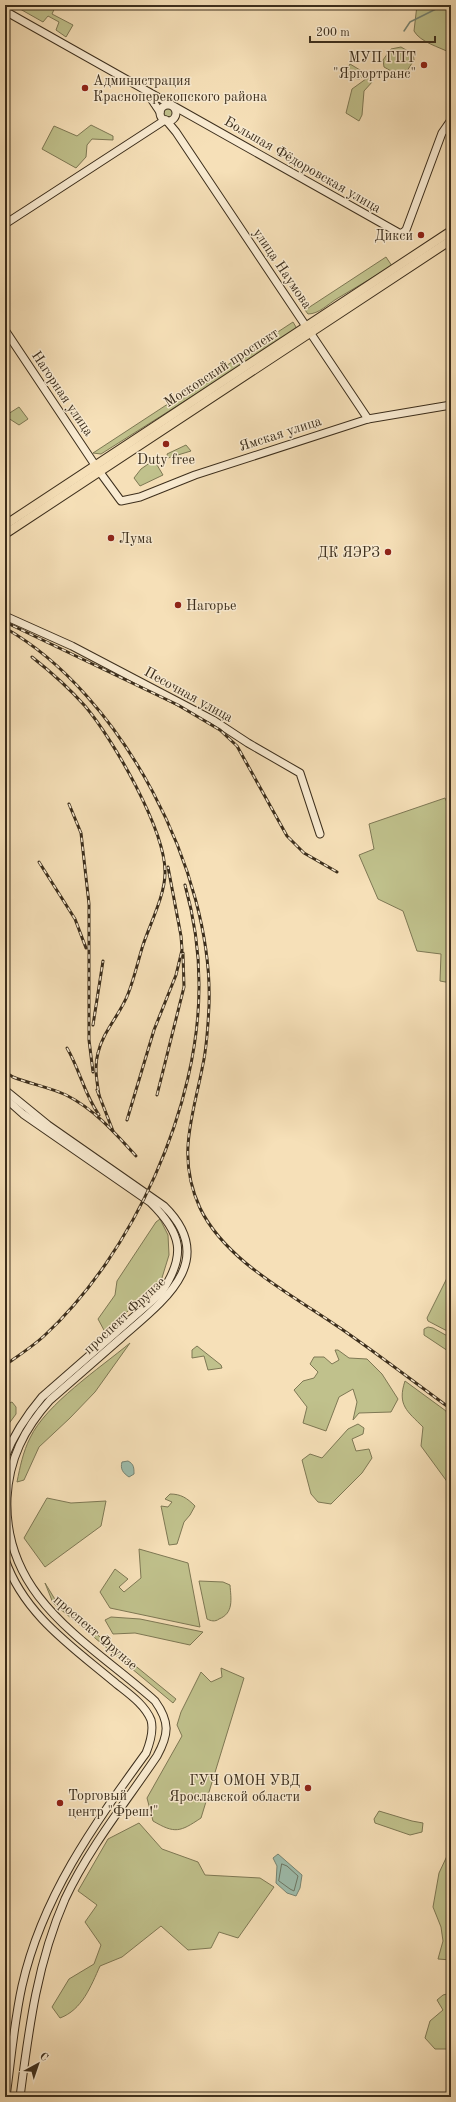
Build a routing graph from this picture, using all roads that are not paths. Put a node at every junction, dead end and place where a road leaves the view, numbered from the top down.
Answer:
1 (5, 11) edge
2 (142, 89) junction
3 (172, 105) junction
4 (190, 115) junction
5 (163, 117) junction
6 (175, 118) junction
7 (451, 120) edge
8 (176, 132) junction
9 (5, 224) edge
10 (451, 231) edge
11 (451, 240) edge
12 (5, 330) edge
13 (310, 330) junction
14 (451, 405) edge
15 (368, 419) junction
16 (97, 468) junction
17 (121, 501) joint
18 (5, 524) edge
19 (5, 534) edge
20 (5, 616) edge
21 (320, 834) dead end
22 (5, 1090) edge
23 (5, 1098) edge
24 (5, 1457) edge
25 (5, 1559) edge
26 (6, 2097) edge
27 (20, 2097) edge

1 - 2 main road, Большая Фёдоровская улица
2 - 3 main road, Большая Фёдоровская улица
2 - 5 main road, Большая Фёдоровская улица
3 - 4 main road, Большая Фёдоровская улица
3 - 5 main road
3 - 6 main road, улица Наумова
4 - 6 main road
4 - 7 main road, Большая Фёдоровская улица
5 - 6 main road
5 - 8 main road, улица Наумова
5 - 9 main road
6 - 8 main road, улица Наумова
8 - 13 main road, улица Наумова
10 - 13 main road, Московский проспект
11 - 13 main road, Московский проспект
12 - 16 main road, Нагорная улица
13 - 15 main road, улица Наумова
13 - 16 main road, Московский проспект
14 - 15 main road, Ямская улица
15 - 17 main road, Ямская улица
16 - 17 main road, Нагорная улица
16 - 18 main road, Московский проспект
16 - 19 main road, Московский проспект
20 - 21 main road, Песочная улица
22 - 27 main road, проспект Фрунзе
23 - 24 main road, проспект Фрунзе
25 - 26 main road, проспект Фрунзе

